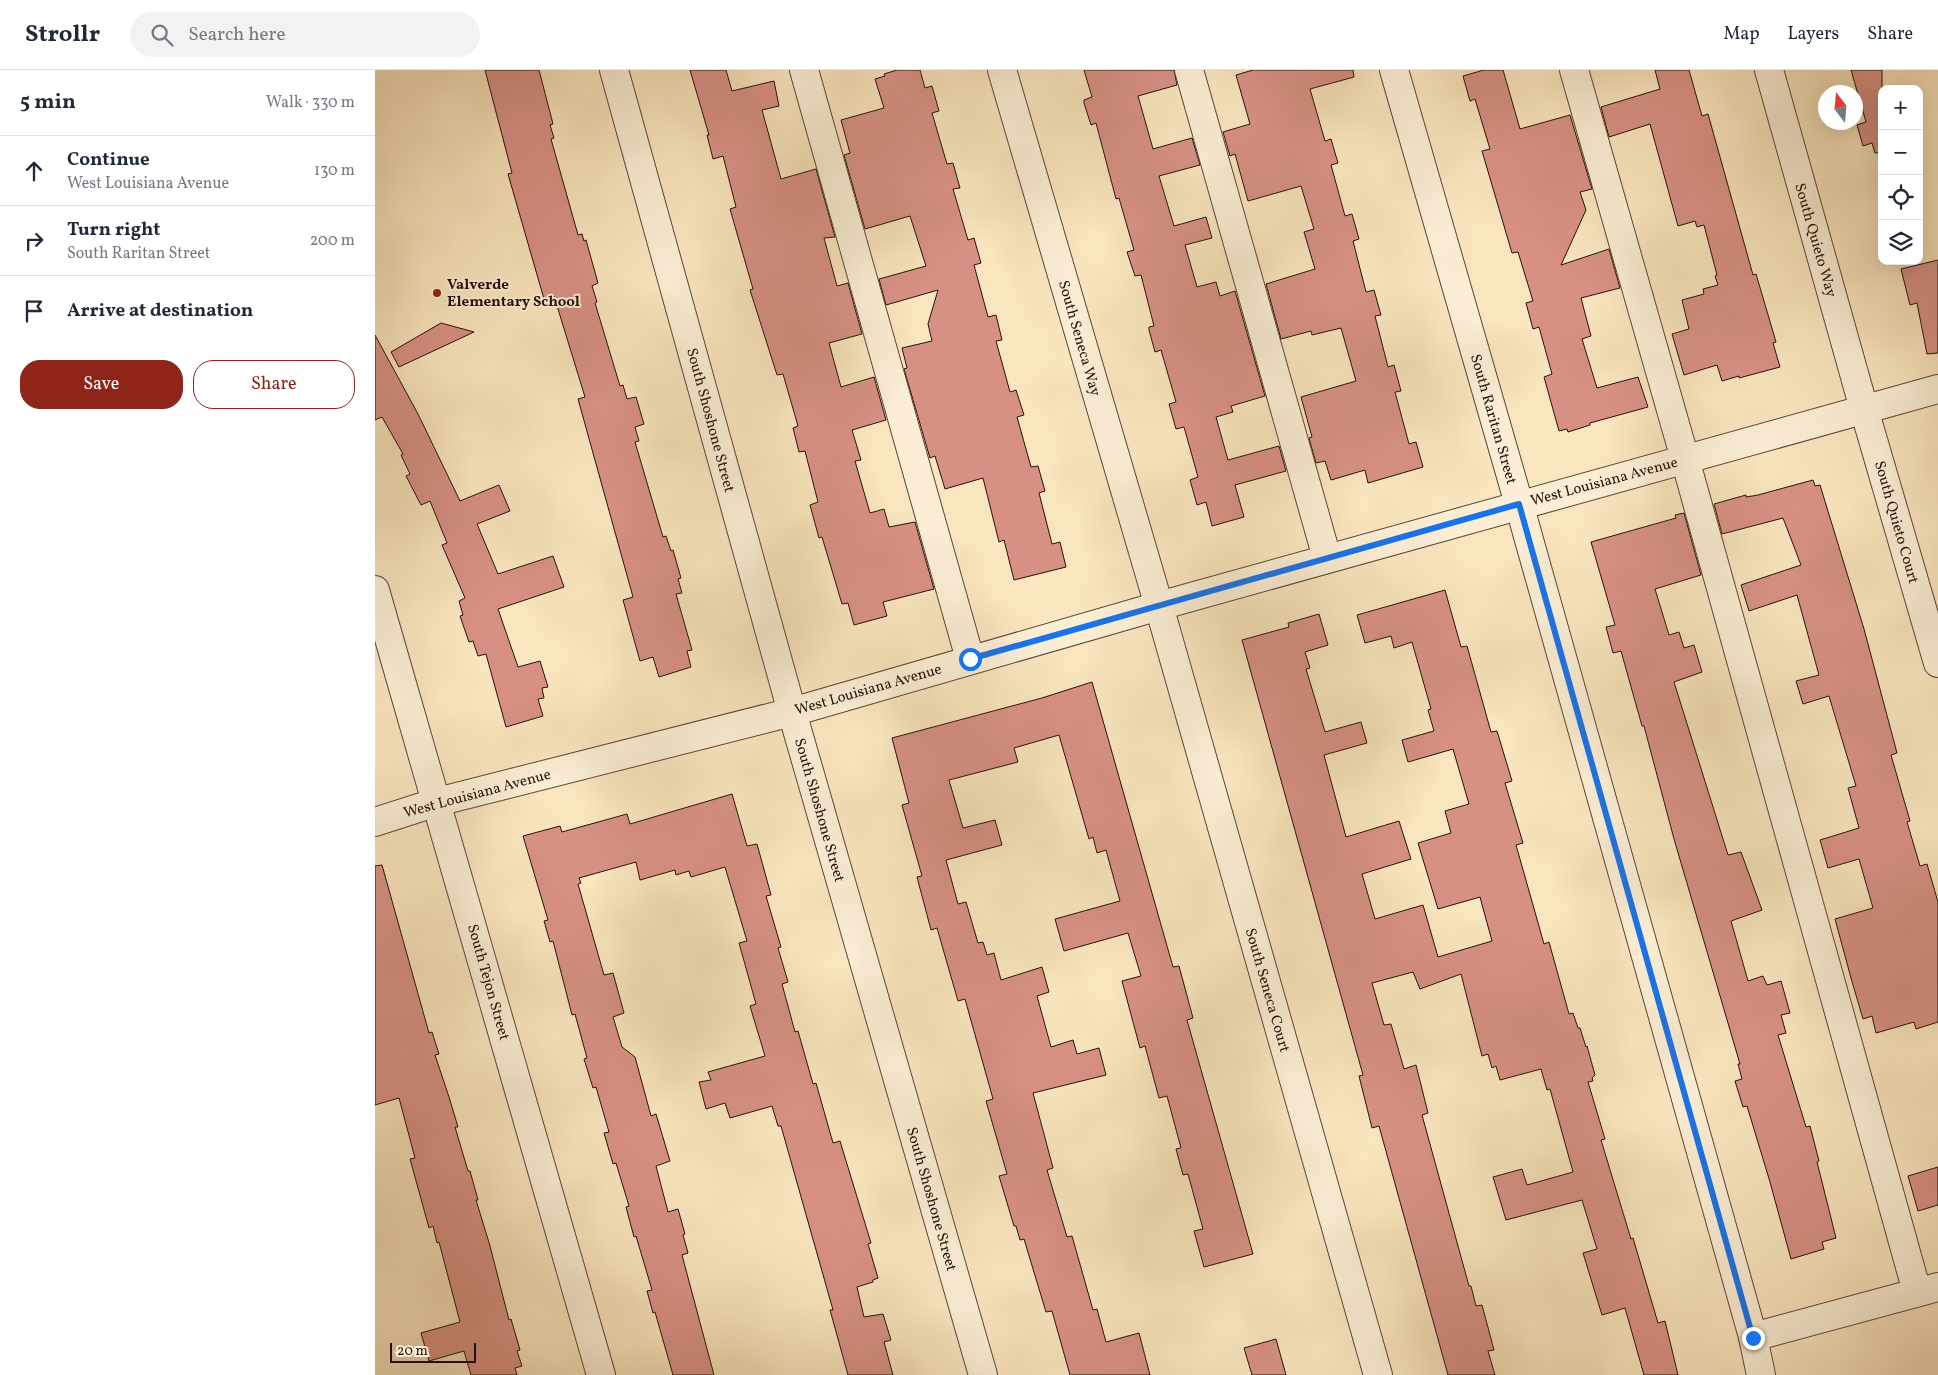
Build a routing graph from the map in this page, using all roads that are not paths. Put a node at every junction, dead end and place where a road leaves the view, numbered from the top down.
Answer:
1 (614, 70) edge
2 (804, 70) edge
3 (1002, 70) edge
4 (1189, 70) edge
5 (1394, 70) edge
6 (1574, 70) edge
7 (1769, 70) edge
8 (1938, 389) edge
9 (1864, 409) junction
10 (1685, 459) junction
11 (1519, 504) junction
12 (1327, 558) junction
13 (375, 590) edge
14 (1159, 606) junction
15 (970, 659) junction
16 (1938, 663) edge
17 (792, 712) junction
18 (437, 802) junction
19 (375, 822) edge
20 (1928, 1289) edge
21 (1753, 1338) junction
22 (601, 1375) edge
23 (983, 1375) edge
24 (1378, 1375) edge
25 (1761, 1375) edge

1 - 17 street, South Shoshone Street
2 - 15 street
3 - 14 street, South Seneca Way
4 - 12 street
5 - 11 street, South Raritan Street
6 - 10 street
7 - 9 street, South Quieto Way
8 - 9 street, West Louisiana Avenue
9 - 10 street, West Louisiana Avenue
9 - 16 street, South Quieto Court
10 - 11 street, West Louisiana Avenue
10 - 20 street
11 - 12 street, West Louisiana Avenue
11 - 21 street, South Raritan Street
12 - 14 street, West Louisiana Avenue
13 - 18 street, South Tejon Street
14 - 15 street, West Louisiana Avenue
14 - 24 street, South Seneca Court
15 - 17 street, West Louisiana Avenue
17 - 18 street, West Louisiana Avenue
17 - 23 street, South Shoshone Street
18 - 19 street, West Louisiana Avenue
18 - 22 street, South Tejon Street
20 - 21 street
21 - 25 street, South Raritan Street

